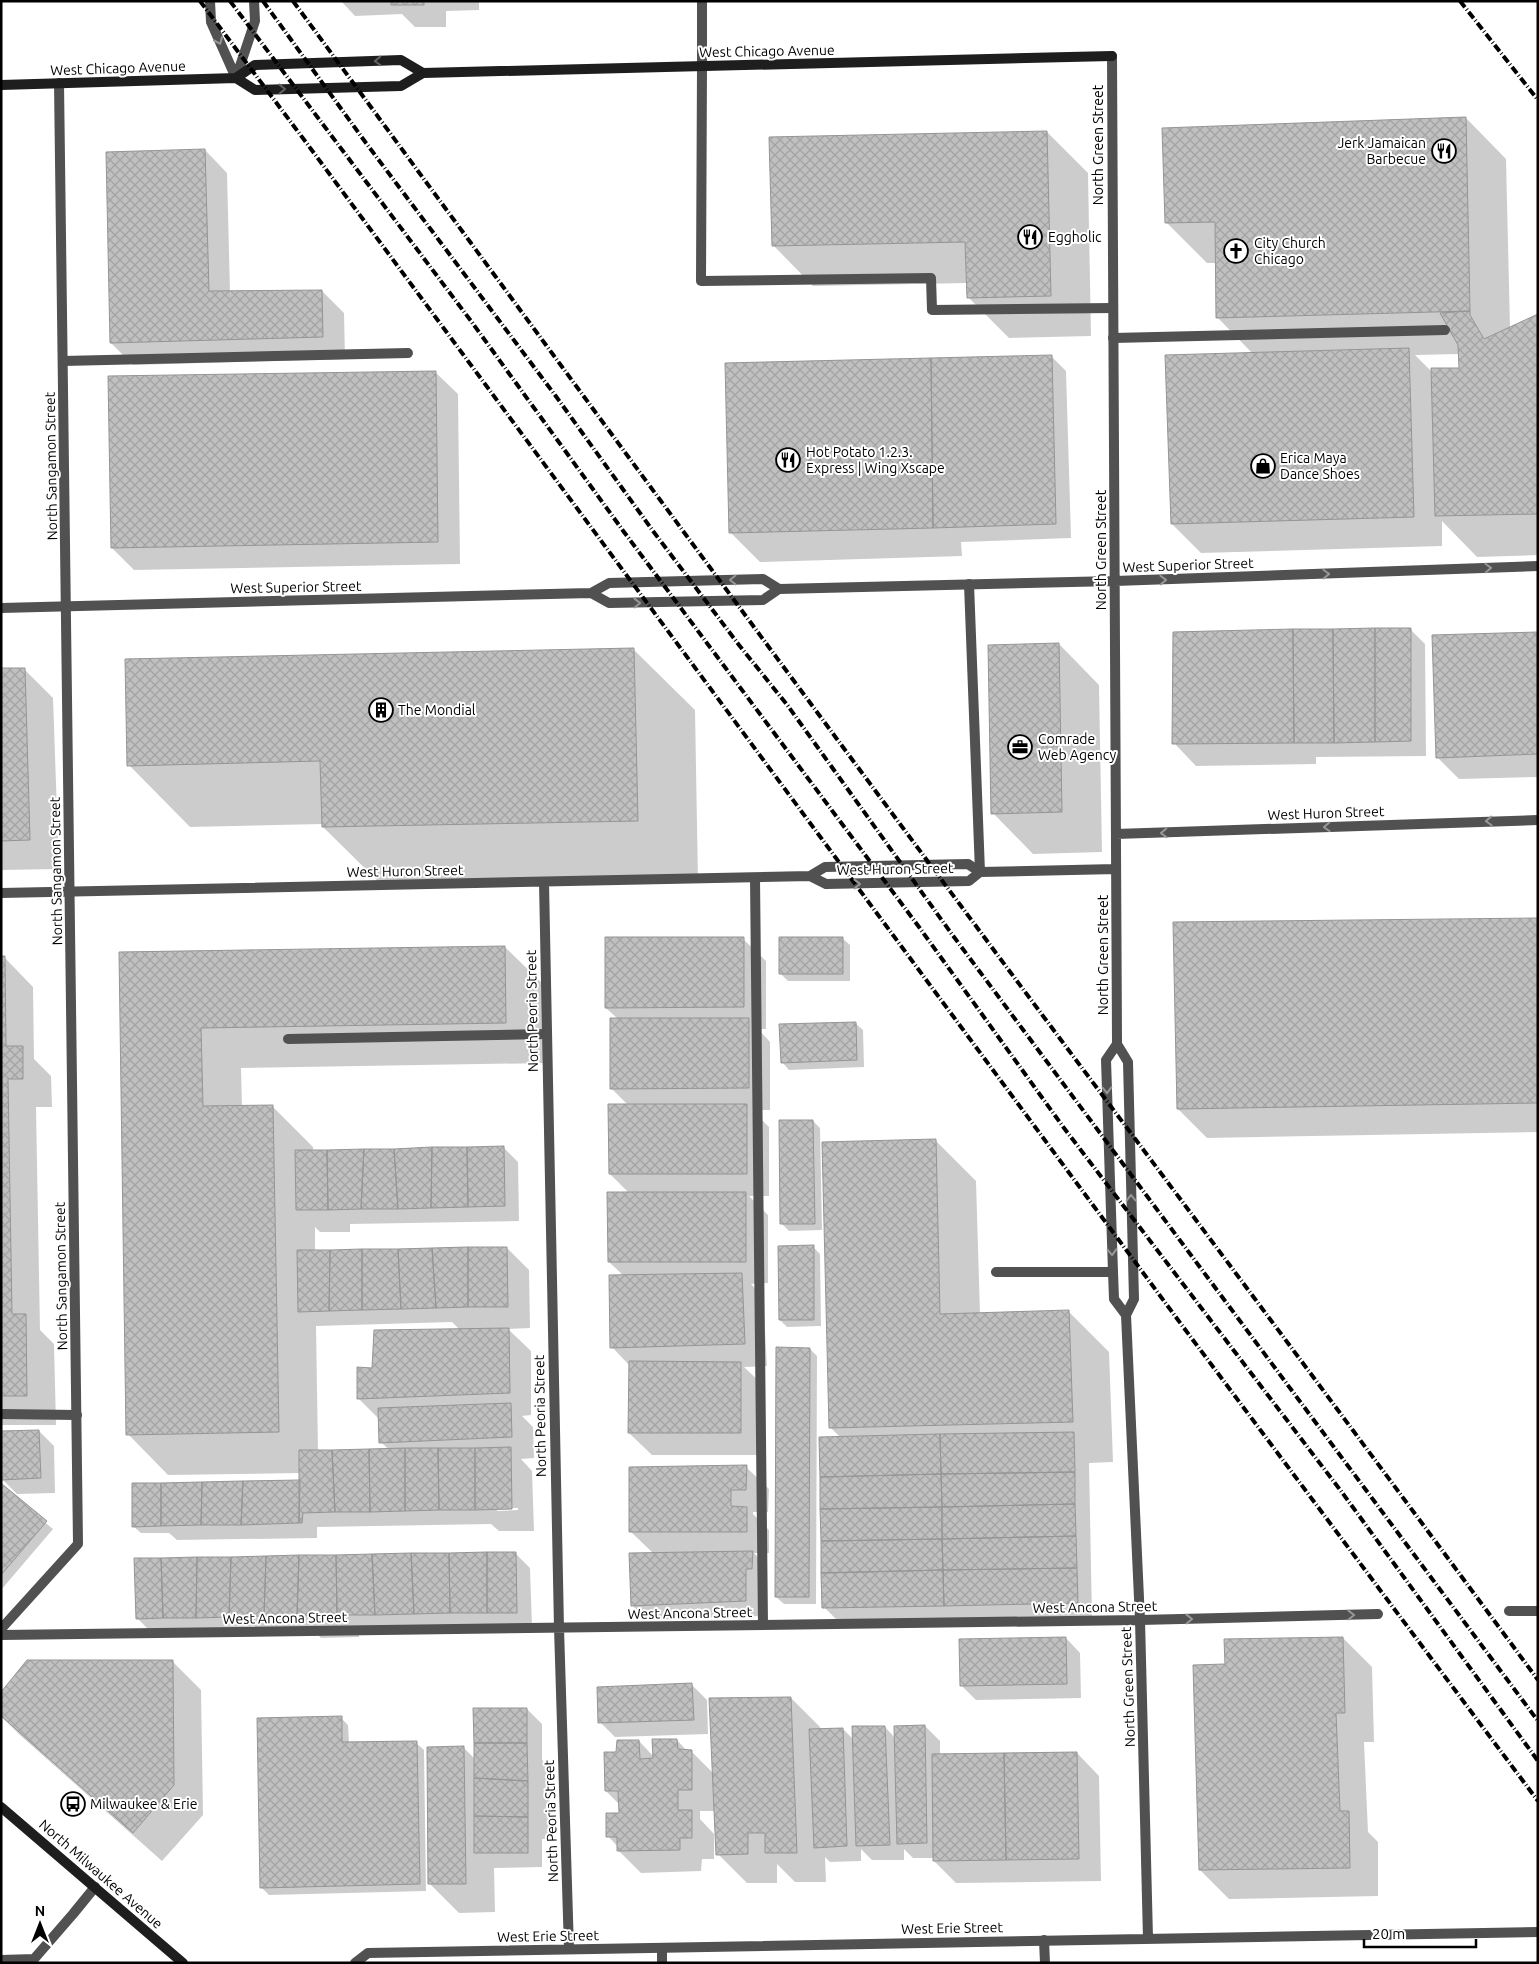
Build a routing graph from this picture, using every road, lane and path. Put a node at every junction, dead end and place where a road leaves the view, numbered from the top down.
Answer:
1 (210, 1) edge
2 (254, 1) edge
3 (702, 1) edge
4 (1112, 56) joint
5 (702, 67) junction
6 (423, 74) junction
7 (236, 78) junction
8 (59, 84) junction
9 (1, 85) edge
10 (1113, 308) junction
11 (1445, 330) dead end
12 (1113, 338) junction
13 (408, 353) dead end
14 (64, 362) junction
15 (1538, 566) edge
16 (1115, 581) junction
17 (969, 584) junction
18 (780, 590) junction
19 (591, 593) junction
20 (66, 607) junction
21 (1, 608) edge
22 (1538, 820) edge
23 (1116, 834) junction
24 (1116, 869) junction
25 (980, 872) junction
26 (810, 876) junction
27 (755, 878) junction
28 (544, 882) junction
29 (70, 892) junction
30 (1, 893) edge
31 (546, 1034) junction
32 (288, 1039) dead end
33 (1117, 1044) junction
34 (996, 1272) dead end
35 (1113, 1272) junction
36 (1126, 1315) junction
37 (1, 1414) edge
38 (76, 1415) junction
39 (1538, 1611) edge
40 (1510, 1612) dead end
41 (1378, 1614) dead end
42 (1140, 1620) junction
43 (763, 1625) junction
44 (559, 1628) junction
45 (1, 1629) edge
46 (1, 1635) edge
47 (1, 1807) edge
48 (95, 1887) junction
49 (1538, 1932) edge
50 (1148, 1938) junction
51 (1044, 1940) junction
52 (662, 1948) junction
53 (569, 1949) junction
54 (1, 1960) edge
55 (183, 1963) edge
56 (355, 1963) edge
57 (662, 1963) edge
58 (1045, 1963) edge

1 -> 7 street
2 - 7 street
3 - 5 street
4 - 5 main road, West Chicago Avenue
4 - 10 street, North Green Street
5 - 6 main road, West Chicago Avenue
5 - 10 street
7 -> 6 main road, West Chicago Avenue
6 -> 7 main road, West Chicago Avenue
7 - 8 main road, West Chicago Avenue
8 - 9 main road, West Chicago Avenue
8 - 14 street, North Sangamon Street
10 - 12 street, North Green Street
11 - 12 street
12 - 16 street, North Green Street
13 - 14 street
14 - 20 street, North Sangamon Street
16 -> 15 street, West Superior Street
16 - 17 street, West Superior Street
16 - 23 street, North Green Street
17 - 18 street, West Superior Street
17 - 25 street
19 -> 18 street, West Superior Street
18 -> 19 street, West Superior Street
19 - 20 street, West Superior Street
20 - 21 street, West Superior Street
20 - 29 street, North Sangamon Street
22 -> 23 street, West Huron Street
23 - 24 street, North Green Street
24 - 25 street, West Huron Street
24 - 33 street, North Green Street
25 - 26 street, West Huron Street
26 -> 25 street, West Huron Street
26 - 27 street, West Huron Street
27 - 28 street, West Huron Street
27 - 43 street
28 - 29 street, West Huron Street
28 - 31 street, North Peoria Street
29 - 30 street, West Huron Street
29 - 38 street, North Sangamon Street
31 - 32 street
31 - 44 street, North Peoria Street
33 -> 35 street, North Green Street
36 -> 33 street, North Green Street
34 - 35 street
35 - 36 street, North Green Street
36 - 42 street, North Green Street
37 - 38 street
38 - 45 street, North Sangamon Street
39 - 40 street
42 -> 41 street, West Ancona Street
42 - 43 street, West Ancona Street
42 - 50 street, North Green Street
43 - 44 street, West Ancona Street
44 - 46 street, West Ancona Street
44 - 53 street, North Peoria Street
47 - 48 main road, North Milwaukee Avenue
48 - 54 street
48 - 55 main road, North Milwaukee Avenue
49 - 50 street, West Erie Street
50 - 51 street, West Erie Street
51 - 52 street, West Erie Street
51 - 58 street
52 - 53 street, West Erie Street
52 - 57 street
53 - 56 street, West Erie Street

